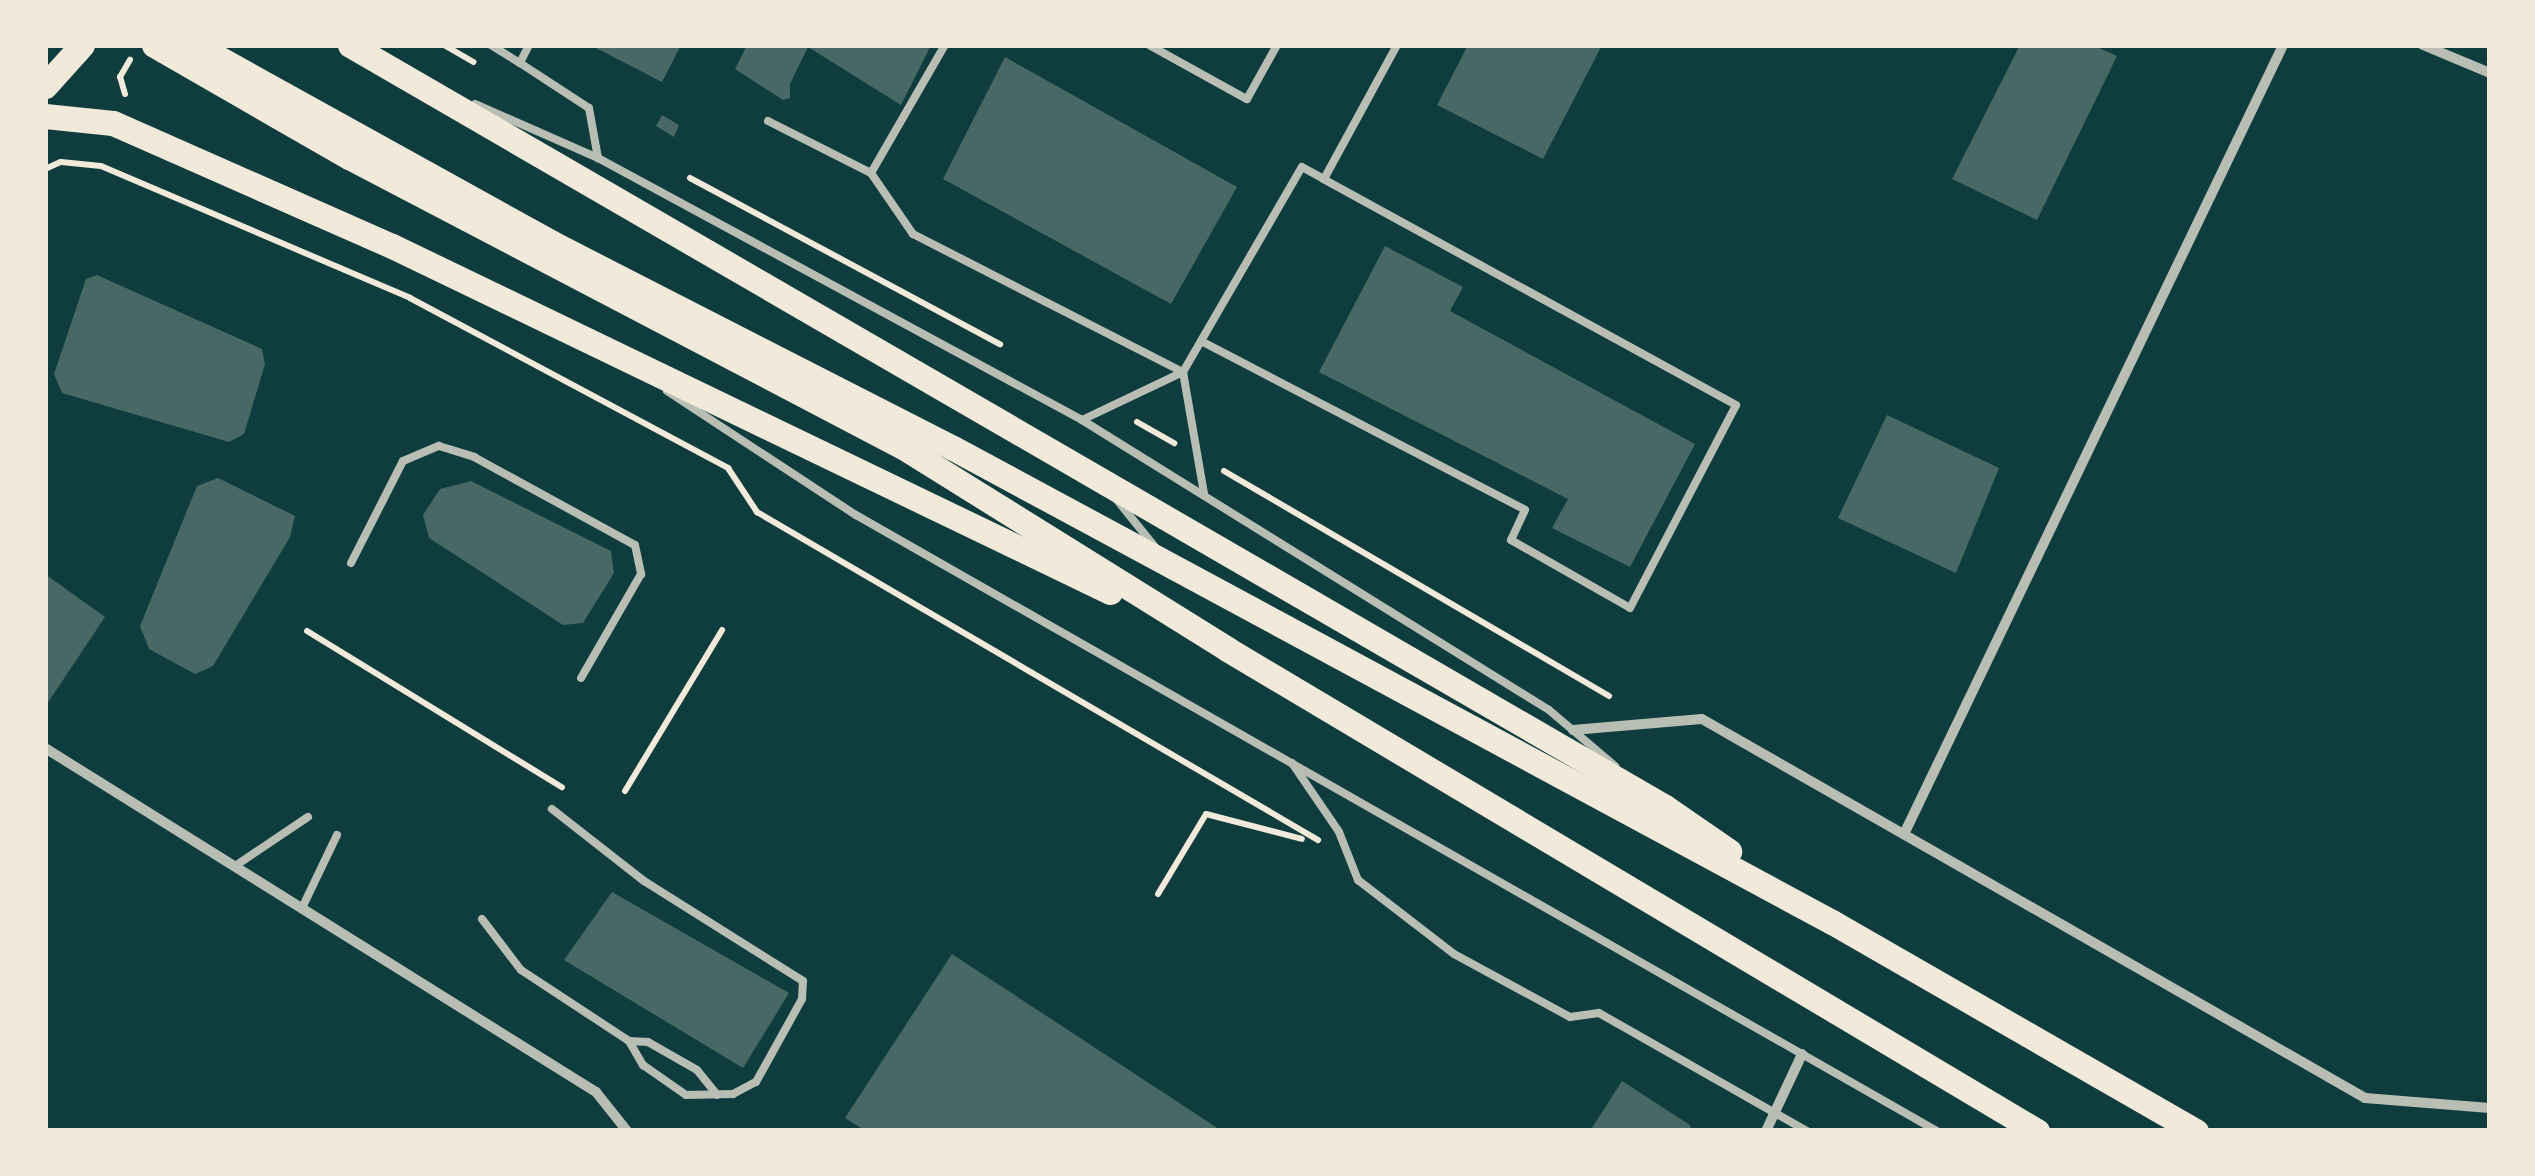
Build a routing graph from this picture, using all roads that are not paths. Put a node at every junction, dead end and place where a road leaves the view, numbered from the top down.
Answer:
1 (82, 45) edge
2 (154, 45) edge
3 (195, 45) edge
4 (492, 45) edge
5 (529, 45) edge
6 (945, 45) edge
7 (1149, 45) edge
8 (1278, 45) edge
9 (1397, 45) edge
10 (2283, 45) edge
11 (2423, 45) edge
12 (360, 52) edge
13 (520, 63) junction
14 (2490, 74) edge
15 (45, 86) edge
16 (45, 116) edge
17 (768, 121) dead end
18 (598, 158) junction
19 (871, 172) junction
20 (1324, 179) junction
21 (590, 340) junction
22 (1202, 341) junction
23 (1183, 372) junction
24 (1082, 420) junction
25 (1108, 488) junction
26 (1204, 494) junction
27 (351, 563) dead end
28 (1174, 570) junction
29 (1227, 649) junction
30 (581, 678) dead end
31 (1573, 730) junction
32 (45, 748) edge
33 (1290, 760) junction
34 (1665, 807) junction
35 (552, 809) dead end
36 (308, 817) dead end
37 (1906, 832) junction
38 (337, 835) dead end
39 (235, 866) junction
40 (302, 908) junction
41 (482, 919) dead end
42 (1832, 922) junction
43 (629, 1041) junction
44 (1802, 1054) junction
45 (717, 1094) junction
46 (2490, 1108) edge
47 (1777, 1114) junction
48 (627, 1131) edge
49 (1766, 1131) edge
50 (1807, 1131) edge
51 (1936, 1131) edge
52 (2037, 1131) edge
53 (2196, 1131) edge

1 - 15 main road
2 - 29 main road
3 - 28 main road
4 - 13 lane
5 - 13 lane
6 - 19 lane
7 - 8 lane
9 - 20 lane
10 - 37 street
11 - 14 street
12 - 18 lane
12 - 25 main road
13 - 18 lane
16 - 21 main road
17 - 19 lane
18 - 24 lane
19 - 23 lane
20 - 22 lane
20 - 22 lane
21 - 29 main road
21 - 33 lane
22 - 23 lane
23 - 24 lane
23 - 26 lane
24 - 26 lane
25 - 28 lane
25 - 34 main road
26 - 31 lane
27 - 30 lane
28 - 42 main road
29 - 52 main road
31 - 34 lane
31 - 37 street
32 - 39 street
33 - 44 lane
33 - 47 lane
34 - 42 main road
35 - 45 lane
36 - 39 lane
37 - 46 street
38 - 40 lane
39 - 40 street
40 - 48 street
41 - 43 lane
42 - 53 main road
43 - 45 lane
43 - 45 lane
44 - 47 street
44 - 51 lane
47 - 49 street
47 - 50 lane

